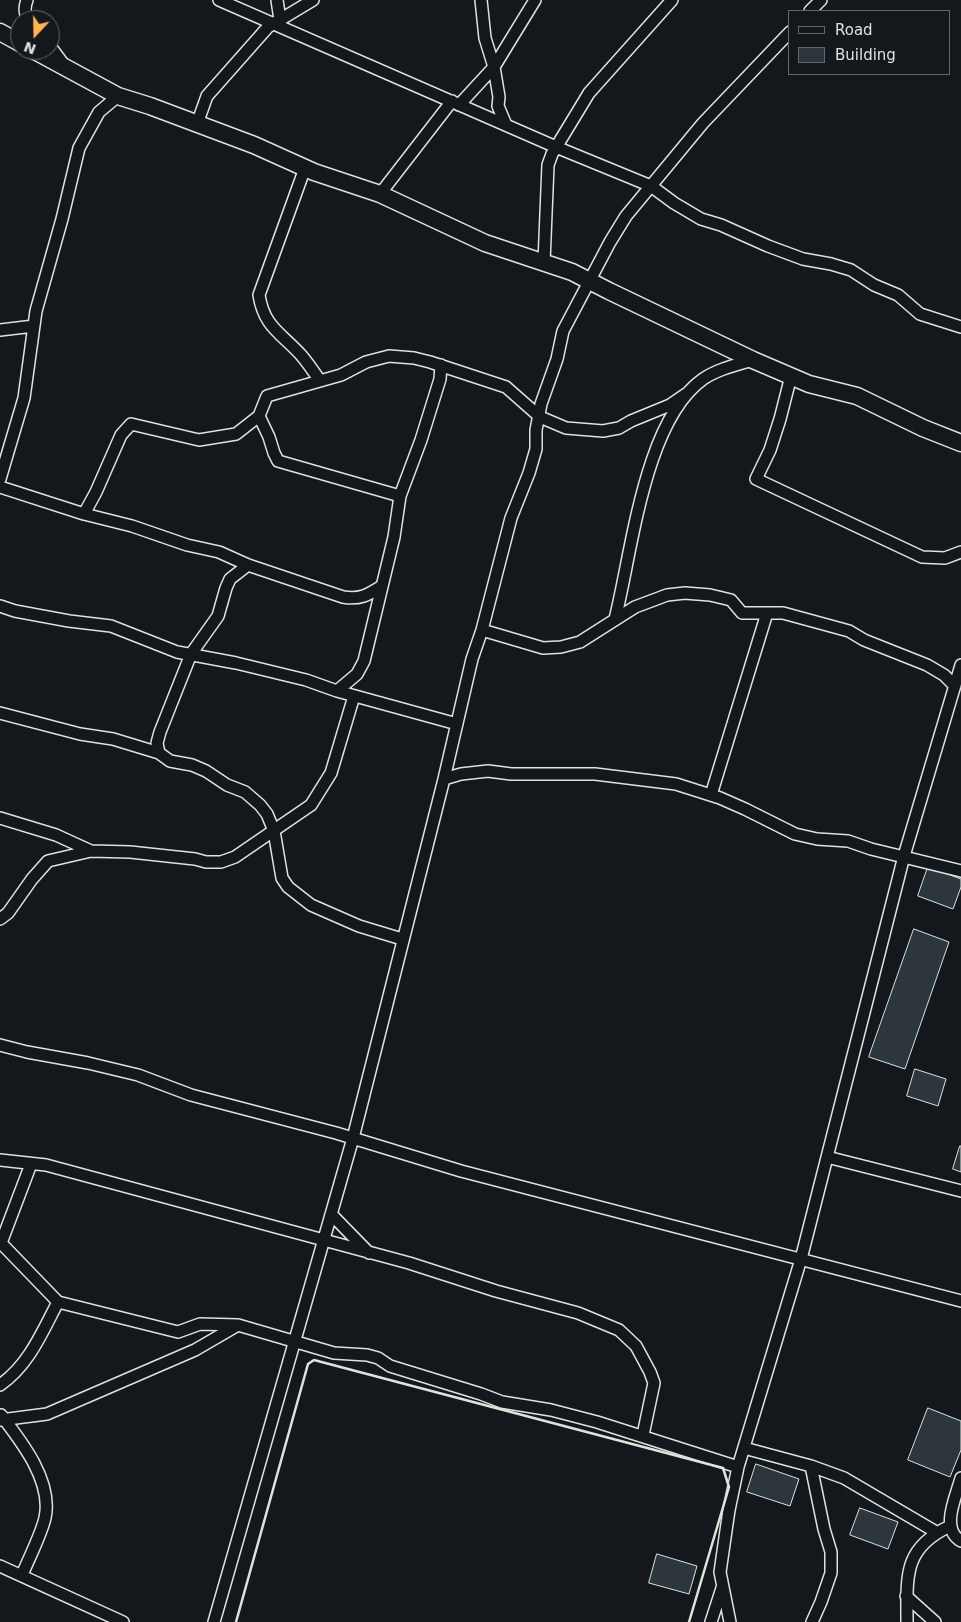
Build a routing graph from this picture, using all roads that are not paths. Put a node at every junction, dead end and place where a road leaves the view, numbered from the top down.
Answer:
1 (219, 0) edge
2 (277, 0) edge
3 (314, 0) edge
4 (481, 0) edge
5 (535, 0) edge
6 (672, 0) edge
7 (821, 0) edge
8 (811, 10) edge
9 (277, 22) junction
10 (788, 34) edge
11 (51, 60) edge
12 (60, 60) edge
13 (494, 66) junction
14 (66, 68) junction
15 (118, 96) junction
16 (455, 103) junction
17 (197, 124) junction
18 (506, 125) junction
19 (556, 147) junction
20 (305, 168) junction
21 (651, 186) junction
22 (380, 194) junction
23 (544, 262) junction
24 (590, 280) junction
25 (34, 326) junction
26 (961, 327) edge
27 (0, 330) edge
28 (753, 360) junction
29 (441, 366) junction
30 (791, 376) junction
31 (320, 381) junction
32 (686, 394) junction
33 (259, 416) junction
34 (540, 418) junction
35 (961, 443) edge
36 (0, 479) edge
37 (0, 487) edge
38 (400, 496) junction
39 (84, 514) junction
40 (961, 552) edge
41 (248, 565) junction
42 (382, 586) junction
43 (0, 606) edge
44 (766, 613) junction
45 (615, 619) junction
46 (482, 630) junction
47 (191, 654) junction
48 (961, 665) edge
49 (955, 686) junction
50 (336, 691) junction
51 (354, 696) junction
52 (0, 713) edge
53 (457, 724) junction
54 (158, 753) junction
55 (444, 779) junction
56 (711, 795) junction
57 (0, 818) edge
58 (274, 831) junction
59 (91, 851) junction
60 (904, 856) junction
61 (961, 870) edge
62 (0, 919) edge
63 (402, 939) junction
64 (0, 1045) edge
65 (353, 1138) junction
66 (827, 1157) junction
67 (0, 1160) edge
68 (32, 1164) junction
69 (961, 1191) edge
70 (331, 1214) junction
71 (324, 1240) junction
72 (369, 1253) junction
73 (801, 1259) junction
74 (961, 1301) edge
75 (58, 1302) junction
76 (238, 1326) junction
77 (295, 1343) junction
78 (0, 1385) edge
79 (1, 1418) edge
80 (643, 1435) junction
81 (744, 1448) junction
82 (811, 1466) junction
83 (738, 1467) junction
84 (961, 1478) edge
85 (950, 1526) junction
86 (936, 1532) junction
87 (961, 1541) edge
88 (0, 1566) edge
89 (22, 1575) junction
90 (722, 1585) junction
91 (906, 1596) junction
92 (124, 1622) edge
93 (214, 1622) edge
94 (711, 1622) edge
95 (730, 1622) edge
96 (812, 1622) edge
97 (907, 1622) edge
98 (934, 1622) edge

1 - 9 street
2 - 9 street
3 - 9 street
4 - 13 street
5 - 13 street
6 - 19 street
7 - 8 street
9 - 16 street
9 - 17 street
10 - 21 street
11 - 14 street
12 - 14 street
13 - 16 street
13 - 18 street
14 - 15 street
15 - 17 street
15 - 25 street
16 - 18 street
16 - 22 street
17 - 20 street
18 - 19 street
19 - 21 street
19 - 23 street
20 - 22 street
20 - 31 street
21 - 24 street
21 - 26 street
22 - 23 street
23 - 24 street
24 - 28 street
24 - 34 street
25 - 27 street
25 - 36 street
28 - 30 street
28 - 32 street
29 - 31 street
29 - 34 street
29 - 38 street
30 - 35 street
30 - 40 street
31 - 33 street
32 - 34 street
32 - 45 street
33 - 38 street
33 - 39 street
34 - 46 street
37 - 39 street
38 - 42 street
39 - 41 street
41 - 42 street
41 - 47 street
42 - 50 street
43 - 47 street
44 - 45 street
44 - 49 street
44 - 56 street
45 - 46 street
46 - 53 street
47 - 50 street
47 - 54 street
48 - 49 street
49 - 60 street
50 - 51 street
51 - 53 street
51 - 58 street
52 - 54 street
53 - 55 street
54 - 58 street
55 - 56 street
55 - 63 street
56 - 60 street
57 - 59 street
58 - 59 street
58 - 63 street
59 - 62 street
60 - 61 street
60 - 66 street
63 - 65 street
64 - 65 street
65 - 70 street
65 - 73 street
66 - 69 street
66 - 73 street
67 - 68 street
68 - 71 street
68 - 75 street
70 - 71 street
70 - 72 street
71 - 72 street
71 - 77 street
72 - 80 street
73 - 74 street
73 - 81 street
75 - 76 street
75 - 78 street
76 - 77 street
76 - 79 street
77 - 80 street
77 - 93 street
79 - 89 street
80 - 83 street
81 - 82 street
81 - 83 street
82 - 86 street
82 - 96 street
83 - 90 street
84 - 85 street
85 - 86 street
85 - 87 street
86 - 91 street
88 - 89 street
89 - 92 street
90 - 94 street
90 - 95 street
91 - 97 street
91 - 98 street

